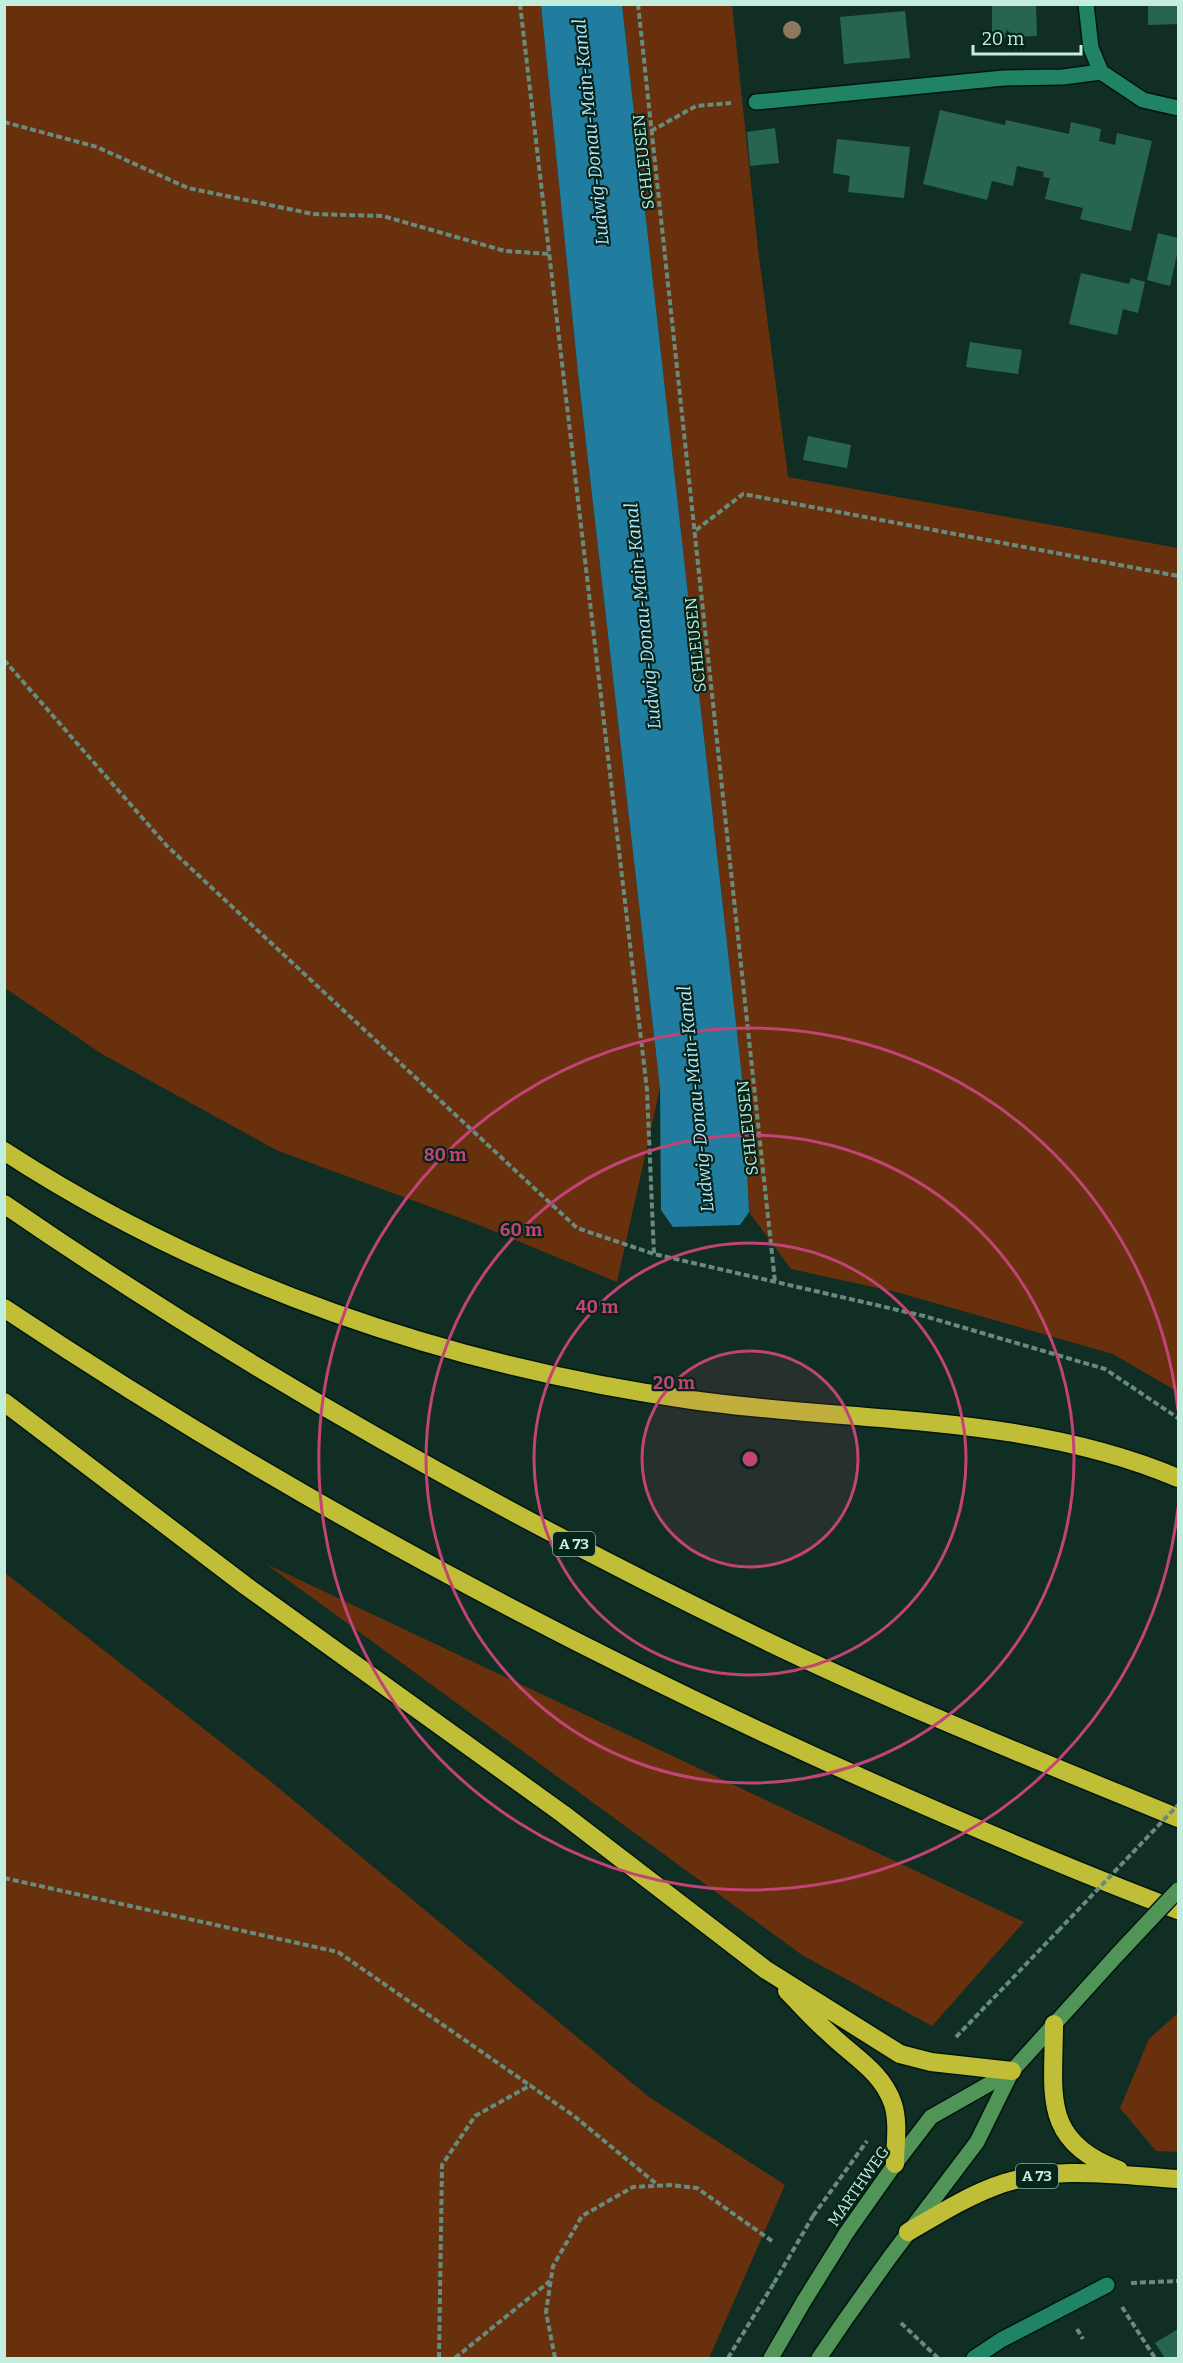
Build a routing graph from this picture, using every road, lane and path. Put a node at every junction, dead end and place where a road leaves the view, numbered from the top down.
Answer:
1 (520, 4) edge
2 (638, 4) edge
3 (1086, 4) edge
4 (1101, 72) junction
5 (756, 102) joint
6 (1179, 108) edge
7 (4, 122) edge
8 (651, 130) junction
9 (550, 254) junction
10 (695, 531) junction
11 (1179, 576) edge
12 (4, 660) edge
13 (4, 1151) edge
14 (4, 1204) edge
15 (654, 1254) junction
16 (775, 1282) junction
17 (4, 1308) edge
18 (4, 1402) edge
19 (1179, 1418) edge
20 (1179, 1478) edge
21 (1179, 1805) edge
22 (1179, 1818) edge
23 (4, 1878) edge
24 (1179, 1890) edge
25 (1179, 1910) edge
26 (1058, 1931) dead end
27 (766, 1970) junction
28 (1054, 2024) junction
29 (1012, 2071) junction
30 (531, 2085) junction
31 (895, 2164) junction
32 (1134, 2176) junction
33 (1179, 2179) edge
34 (659, 2186) junction
35 (813, 2216) dead end
36 (908, 2232) junction
37 (772, 2241) dead end
38 (551, 2280) junction
39 (1179, 2281) edge
40 (1107, 2285) junction
41 (901, 2324) dead end
42 (439, 2358) edge
43 (455, 2358) edge
44 (555, 2358) edge
45 (728, 2358) edge
46 (771, 2358) edge
47 (819, 2358) edge
48 (938, 2358) edge
49 (974, 2358) edge
50 (1155, 2358) edge

1 - 9 path
2 - 8 path, SCHLEUSEN
3 - 4 street
4 - 5 street
4 - 6 street
5 - 8 path
7 - 9 path
8 - 10 path, SCHLEUSEN
9 - 15 path
10 - 11 path
10 - 16 path, SCHLEUSEN
12 - 15 path
13 - 20 highway
14 - 22 highway, A 73
15 - 16 path
16 - 19 path
17 - 25 highway
18 - 27 highway
21 - 26 path, bridge
23 - 30 path
24 - 28 main road, MARTHWEG, bridge
27 - 29 highway
27 - 31 highway
28 - 29 main road, MARTHWEG
28 - 32 highway, A 73
29 - 31 main road, MARTHWEG
29 - 36 main road, MARTHWEG
30 - 34 path
30 - 42 path
31 - 46 main road, MARTHWEG, bridge
32 - 33 highway, A 73
32 - 36 highway, A 73
34 - 37 path
34 - 38 path
35 - 45 path, bridge
36 - 47 main road, MARTHWEG, bridge
38 - 43 path
38 - 44 path
39 - 40 path
40 - 49 street
40 - 50 path
41 - 48 path

